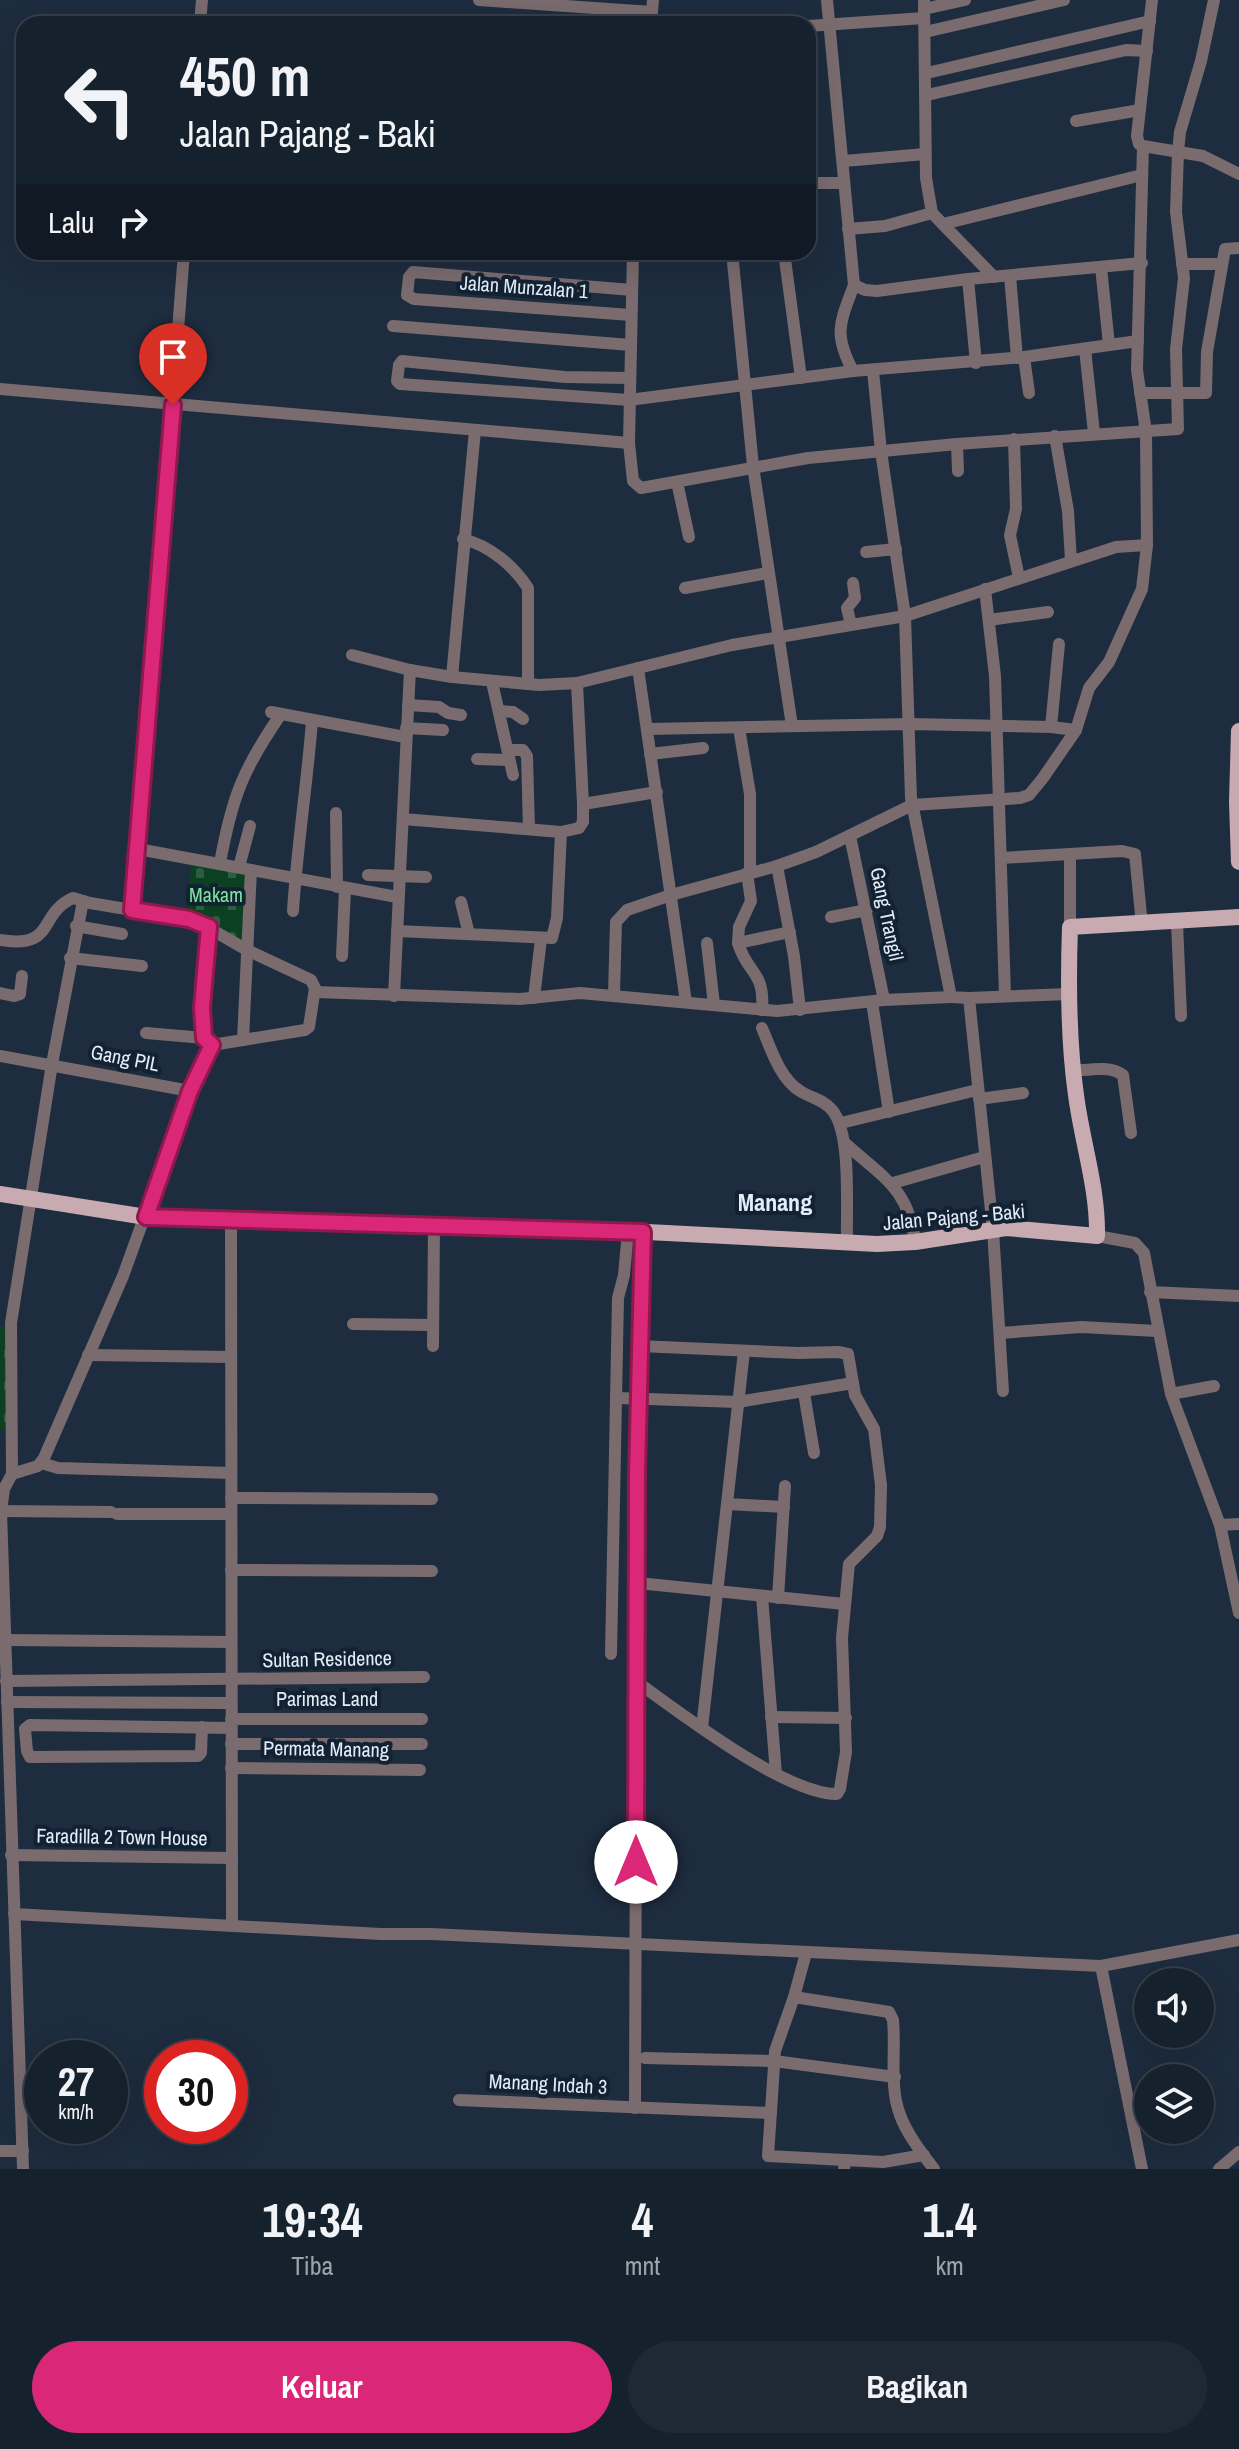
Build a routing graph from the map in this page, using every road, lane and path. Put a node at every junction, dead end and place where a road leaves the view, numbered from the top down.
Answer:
1 (479, 0) edge
2 (827, 0) edge
3 (965, 0) edge
4 (1064, 0) edge
5 (1152, 0) edge
6 (1214, 0) edge
7 (924, 9) edge
8 (652, 12) edge
9 (1150, 21) junction
10 (829, 24) junction
11 (816, 25) edge
12 (925, 32) junction
13 (1147, 51) junction
14 (927, 73) junction
15 (927, 95) junction
16 (1140, 110) junction
17 (1076, 121) dead end
18 (1143, 146) junction
19 (1178, 152) junction
20 (925, 154) junction
21 (844, 161) junction
22 (1234, 171) edge
23 (1142, 175) junction
24 (816, 183) edge
25 (844, 183) junction
26 (932, 213) junction
27 (943, 224) junction
28 (848, 229) junction
29 (1239, 248) edge
30 (183, 260) edge
31 (633, 260) edge
32 (733, 260) edge
33 (785, 260) edge
34 (1142, 263) junction
35 (1182, 264) junction
36 (1221, 264) junction
37 (1101, 267) junction
38 (1010, 276) junction
39 (994, 277) junction
40 (968, 279) junction
41 (854, 285) junction
42 (632, 290) junction
43 (631, 315) junction
44 (393, 326) dead end
45 (1138, 341) junction
46 (631, 345) junction
47 (1109, 345) junction
48 (1085, 349) junction
49 (1020, 358) junction
50 (976, 363) junction
51 (853, 371) junction
52 (873, 371) junction
53 (630, 378) junction
54 (801, 378) junction
55 (744, 384) junction
56 (0, 389) edge
57 (1177, 392) junction
58 (1029, 393) dead end
59 (1140, 393) junction
60 (629, 400) junction
61 (173, 405) junction
62 (475, 430) junction
63 (1146, 432) junction
64 (1094, 433) junction
65 (1055, 436) junction
66 (1014, 439) junction
67 (629, 443) junction
68 (957, 444) junction
69 (881, 451) junction
70 (753, 466) junction
71 (958, 471) dead end
72 (677, 482) junction
73 (689, 537) dead end
74 (463, 539) junction
75 (1147, 545) junction
76 (896, 549) junction
77 (866, 552) dead end
78 (1071, 561) junction
79 (767, 573) junction
80 (1019, 578) junction
81 (853, 583) dead end
82 (685, 588) dead end
83 (985, 589) junction
84 (1048, 612) dead end
85 (905, 616) junction
86 (989, 620) junction
87 (851, 625) junction
88 (777, 638) junction
89 (1059, 644) dead end
90 (352, 655) dead end
91 (638, 668) junction
92 (410, 670) junction
93 (452, 677) junction
94 (492, 682) junction
95 (577, 683) junction
96 (528, 684) junction
97 (408, 705) junction
98 (499, 711) junction
99 (461, 715) dead end
100 (523, 719) dead end
101 (312, 721) junction
102 (910, 724) junction
103 (792, 726) junction
104 (996, 727) junction
105 (1051, 727) junction
106 (739, 728) junction
107 (647, 729) junction
108 (443, 730) dead end
109 (1076, 730) junction
110 (1239, 731) edge
111 (405, 732) junction
112 (703, 748) dead end
113 (650, 754) junction
114 (509, 755) junction
115 (477, 759) dead end
116 (513, 775) dead end
117 (657, 792) junction
118 (998, 800) junction
119 (912, 802) junction
120 (583, 804) junction
121 (336, 813) dead end
122 (403, 819) junction
123 (250, 826) dead end
124 (529, 829) junction
125 (561, 832) junction
126 (850, 836) junction
127 (138, 849) junction
128 (1070, 854) junction
129 (1001, 858) junction
130 (1239, 862) edge
131 (220, 863) junction
132 (777, 866) junction
133 (245, 868) junction
134 (749, 870) junction
135 (368, 875) dead end
136 (399, 877) junction
137 (426, 877) dead end
138 (295, 879) junction
139 (341, 888) junction
140 (671, 895) junction
141 (397, 897) junction
142 (83, 901) junction
143 (461, 902) dead end
144 (132, 910) junction
145 (867, 910) junction
146 (293, 911) dead end
147 (831, 917) dead end
148 (1239, 917) edge
149 (1177, 923) junction
150 (1142, 925) junction
151 (76, 926) junction
152 (209, 927) junction
153 (1070, 927) junction
154 (397, 931) junction
155 (790, 932) junction
156 (122, 934) dead end
157 (469, 934) junction
158 (541, 939) junction
159 (0, 940) edge
160 (707, 943) dead end
161 (738, 943) junction
162 (247, 950) junction
163 (342, 956) dead end
164 (70, 958) junction
165 (142, 966) dead end
166 (22, 976) dead end
167 (315, 992) junction
168 (0, 993) edge
169 (614, 994) junction
170 (1069, 994) junction
171 (394, 996) junction
172 (1005, 996) junction
173 (951, 997) junction
174 (534, 998) junction
175 (969, 998) junction
176 (878, 1001) junction
177 (686, 1002) junction
178 (714, 1005) junction
179 (762, 1010) junction
180 (800, 1010) junction
181 (1181, 1016) dead end
182 (762, 1028) dead end
183 (146, 1033) dead end
184 (243, 1040) junction
185 (208, 1042) junction
186 (0, 1056) edge
187 (52, 1064) junction
188 (1073, 1071) junction
189 (190, 1091) junction
190 (1023, 1093) dead end
191 (978, 1094) junction
192 (889, 1112) junction
193 (841, 1123) junction
194 (1131, 1133) dead end
195 (846, 1144) junction
196 (984, 1157) junction
197 (893, 1183) junction
198 (0, 1194) edge
199 (30, 1199) junction
200 (146, 1217) junction
201 (231, 1220) junction
202 (434, 1226) junction
203 (993, 1230) junction
204 (636, 1232) junction
205 (1097, 1236) junction
206 (915, 1242) junction
207 (847, 1243) junction
208 (1150, 1292) junction
209 (1239, 1296) edge
210 (5, 1323) edge
211 (353, 1324) dead end
212 (433, 1325) junction
213 (1157, 1331) junction
214 (1000, 1333) junction
215 (433, 1346) dead end
216 (639, 1346) junction
217 (744, 1351) junction
218 (88, 1355) junction
219 (231, 1357) junction
220 (853, 1383) junction
221 (1214, 1386) dead end
222 (1003, 1391) dead end
223 (804, 1393) junction
224 (1171, 1394) junction
225 (617, 1398) junction
226 (638, 1399) junction
227 (738, 1402) junction
228 (814, 1453) dead end
229 (41, 1463) junction
230 (231, 1473) junction
231 (12, 1474) junction
232 (785, 1486) dead end
233 (231, 1498) junction
234 (432, 1499) dead end
235 (727, 1504) junction
236 (784, 1507) junction
237 (1, 1511) edge
238 (231, 1514) junction
239 (1239, 1524) edge
240 (1220, 1525) junction
241 (0, 1533) edge
242 (614, 1567) junction
243 (231, 1570) junction
244 (432, 1571) dead end
245 (638, 1578) junction
246 (717, 1592) junction
247 (762, 1596) junction
248 (778, 1598) junction
249 (844, 1604) junction
250 (1239, 1613) edge
251 (5, 1640) junction
252 (231, 1642) junction
253 (611, 1654) dead end
254 (3, 1666) edge
255 (424, 1677) dead end
256 (6, 1681) junction
257 (231, 1681) junction
258 (637, 1682) junction
259 (7, 1702) junction
260 (231, 1703) junction
261 (771, 1717) junction
262 (846, 1718) junction
263 (422, 1719) dead end
264 (231, 1723) junction
265 (202, 1727) junction
266 (702, 1728) junction
267 (231, 1744) junction
268 (422, 1744) dead end
269 (231, 1768) junction
270 (420, 1770) dead end
271 (776, 1774) junction
272 (5, 1811) edge
273 (11, 1855) junction
274 (232, 1858) junction
275 (14, 1914) junction
276 (232, 1926) junction
277 (1239, 1940) edge
278 (635, 1944) junction
279 (806, 1953) junction
280 (1101, 1966) junction
281 (794, 1997) junction
282 (645, 2058) dead end
283 (774, 2061) junction
284 (895, 2077) junction
285 (459, 2100) dead end
286 (635, 2108) junction
287 (771, 2113) junction
288 (0, 2151) edge
289 (23, 2151) junction
290 (1239, 2152) edge
291 (924, 2155) junction
292 (768, 2162) edge
293 (844, 2165) edge
294 (883, 2166) edge
295 (23, 2169) edge
296 (934, 2169) edge
297 (1142, 2169) edge
298 (1219, 2169) edge

1 - 8 street
2 - 10 street
3 - 7 street
4 - 12 street
5 - 9 street
6 - 19 street
7 - 10 street
7 - 12 street
9 - 13 street
9 - 14 street
10 - 11 street
10 - 21 street
12 - 14 street
13 - 15 street
13 - 16 street
14 - 15 street
15 - 20 street
16 - 17 street
16 - 18 street
18 - 19 street
18 - 23 street
19 - 22 street
19 - 35 street
20 - 21 street
20 - 26 street
21 - 25 street
23 - 27 street
23 - 34 street
24 - 25 street
25 - 28 street
26 - 27 street
26 - 28 street
27 - 39 street
28 - 41 street
29 - 36 street
30 - 61 street
31 - 42 street
32 - 55 street
33 - 54 street
34 - 37 street
34 - 45 street
35 - 36 street
35 - 57 street
36 - 57 street
37 - 38 street
37 - 47 street
38 - 39 street
38 - 49 street
39 - 40 street
40 - 41 street
40 - 50 street
41 - 51 street
42 - 43 street
42 - 43 street, Jalan Munzalan 1
43 - 46 street
44 - 46 street
45 - 47 street
45 - 59 street
46 - 53 street
47 - 48 street
48 - 49 street
48 - 64 street
49 - 50 street
49 - 58 street
50 - 52 street
51 - 52 street
51 - 54 street
52 - 69 street
53 - 60 street
53 - 60 street
54 - 55 street
55 - 60 street
55 - 70 street
56 - 61 street
57 - 59 street
57 - 63 street
59 - 63 street
60 - 67 street
61 - 62 street
61 - 127 street
62 - 67 street
62 - 74 street
63 - 64 street
63 - 75 street
64 - 65 street
65 - 66 street
65 - 78 street
66 - 68 street
66 - 80 street
67 - 72 street
68 - 69 street
68 - 71 street
69 - 70 street
69 - 76 street
70 - 72 street
70 - 79 street
72 - 73 street
74 - 93 street
74 - 96 street
75 - 78 street
75 - 109 street
76 - 77 street
76 - 85 street
78 - 80 street
79 - 82 street
79 - 88 street
80 - 83 street
81 - 87 street
83 - 85 street
83 - 86 street
84 - 86 street
85 - 87 street
85 - 102 street
86 - 104 street
87 - 88 street
88 - 91 street
88 - 103 street
89 - 105 street
90 - 92 street
91 - 95 street
91 - 107 street
92 - 93 street
92 - 97 street
93 - 94 street
94 - 96 street
94 - 98 street
95 - 96 street
95 - 120 street
97 - 99 street
97 - 111 street
98 - 100 street
98 - 114 street
101 - 111 street
101 - 131 street
101 - 138 street
102 - 103 street
102 - 104 street
102 - 119 street
103 - 106 street
104 - 105 street
104 - 118 street
105 - 109 street
106 - 107 street
106 - 134 street
107 - 113 street
108 - 111 street
109 - 118 street
110 - 130 main road
111 - 122 street
112 - 113 street
113 - 117 street
114 - 115 street
114 - 116 street
114 - 124 street
117 - 120 street
117 - 140 street
118 - 119 street
118 - 129 street
119 - 126 street
119 - 173 street
120 - 125 street
121 - 139 street
122 - 124 street
122 - 136 street
123 - 133 street
124 - 125 street
125 - 158 street
126 - 132 street
126 - 145 street, Gang Trangil
127 - 131 street
127 - 144 street
128 - 129 street
128 - 150 street
128 - 153 street
129 - 172 street
131 - 133 street
132 - 134 street
132 - 155 street
133 - 138 street
133 - 162 street
134 - 140 street
134 - 161 street
135 - 136 street
136 - 137 street
136 - 141 street
138 - 139 street
138 - 146 street
139 - 141 street
139 - 163 street
140 - 169 street
140 - 177 street
141 - 154 street
142 - 144 street
142 - 151 street
142 - 159 street
143 - 157 street
144 - 152 street
145 - 147 street
145 - 176 street, Gang Trangil
148 - 149 main road
149 - 150 main road
149 - 181 street
150 - 153 main road
151 - 156 street
151 - 164 street
152 - 162 street
152 - 185 street
153 - 170 main road
154 - 157 street
154 - 171 street
155 - 161 street
155 - 180 street
157 - 158 street
158 - 174 street
160 - 178 street
161 - 179 street
162 - 167 street
162 - 184 street
164 - 165 street
164 - 187 street
166 - 168 street
167 - 171 street
167 - 184 street
169 - 174 street
169 - 177 street
170 - 172 street
170 - 188 main road
171 - 174 street
172 - 175 street
173 - 175 street
173 - 176 street
175 - 191 street
176 - 180 street
176 - 192 street, Gang Trangil
177 - 178 street
178 - 179 street
179 - 180 street
182 - 193 street
183 - 185 street
184 - 185 street
185 - 189 street
186 - 187 street, Gang PIL
187 - 189 street, Gang PIL
187 - 199 street
188 - 194 street
188 - 205 main road
189 - 200 street
190 - 191 street
191 - 192 street
191 - 196 street
192 - 193 street
193 - 195 street
195 - 197 street
195 - 207 street
196 - 197 street
196 - 203 street
197 - 206 street
198 - 199 main road, Jalan Pajang - Baki
199 - 200 main road, Jalan Pajang - Baki
199 - 210 street
200 - 201 main road, Jalan Pajang - Baki
200 - 218 street
201 - 202 main road, Jalan Pajang - Baki
201 - 219 street
202 - 204 main road, Jalan Pajang - Baki
202 - 212 street
203 - 205 main road, Jalan Pajang - Baki
203 - 206 main road, Jalan Pajang - Baki
203 - 214 street
204 - 207 main road, Jalan Pajang - Baki
204 - 216 street
204 - 225 street
205 - 208 street
206 - 207 main road, Jalan Pajang - Baki
208 - 209 street
208 - 213 street
210 - 231 street
211 - 212 street
212 - 215 street
213 - 214 street
213 - 224 street
214 - 222 street
216 - 217 street
216 - 226 street
217 - 220 street
217 - 227 street
218 - 219 street
218 - 229 street
219 - 230 street
220 - 223 street
220 - 249 street
221 - 224 street
223 - 227 street
223 - 228 street
224 - 240 street
225 - 226 street
225 - 242 street
226 - 227 street
226 - 245 street
227 - 235 street
229 - 230 street
229 - 231 street
230 - 233 street
231 - 237 street
232 - 236 street
233 - 234 street
233 - 238 street
235 - 236 street
235 - 246 street
236 - 248 street
237 - 238 street
237 - 241 street
238 - 243 street
239 - 240 street
240 - 250 street
241 - 251 street
242 - 245 street
242 - 253 street
243 - 244 street
243 - 252 street
245 - 246 street
245 - 258 street
246 - 247 street
246 - 266 street
247 - 248 street
247 - 261 street
248 - 249 street
249 - 262 street
251 - 252 street
251 - 254 street
252 - 257 street
254 - 256 street
255 - 257 street, Sultan Residence
256 - 257 street, Sultan Residence
256 - 259 street
257 - 260 street
258 - 266 street
258 - 278 street
259 - 260 street
259 - 272 street
260 - 264 street
261 - 262 street
261 - 271 street
262 - 271 street
263 - 264 street, Parimas Land
264 - 265 street, Parimas Land
264 - 267 street
265 - 265 street, Parimas Land
266 - 271 street
267 - 268 street
267 - 269 street
269 - 270 street, Permata Manang
269 - 274 street
272 - 273 street
273 - 274 street, Faradilla 2 Town House
273 - 275 street
274 - 276 street
275 - 276 street
275 - 289 street
276 - 278 street
277 - 280 street
278 - 279 street
278 - 286 street
279 - 280 street
279 - 281 street
280 - 297 street
281 - 283 street
281 - 284 street
282 - 283 street
283 - 284 street
283 - 287 street
284 - 291 street
285 - 286 street, Manang Indah 3
286 - 287 street, Manang Indah 3
287 - 292 street
288 - 289 street
289 - 295 street
290 - 298 street
291 - 294 street
291 - 296 street
292 - 293 street
293 - 294 street

